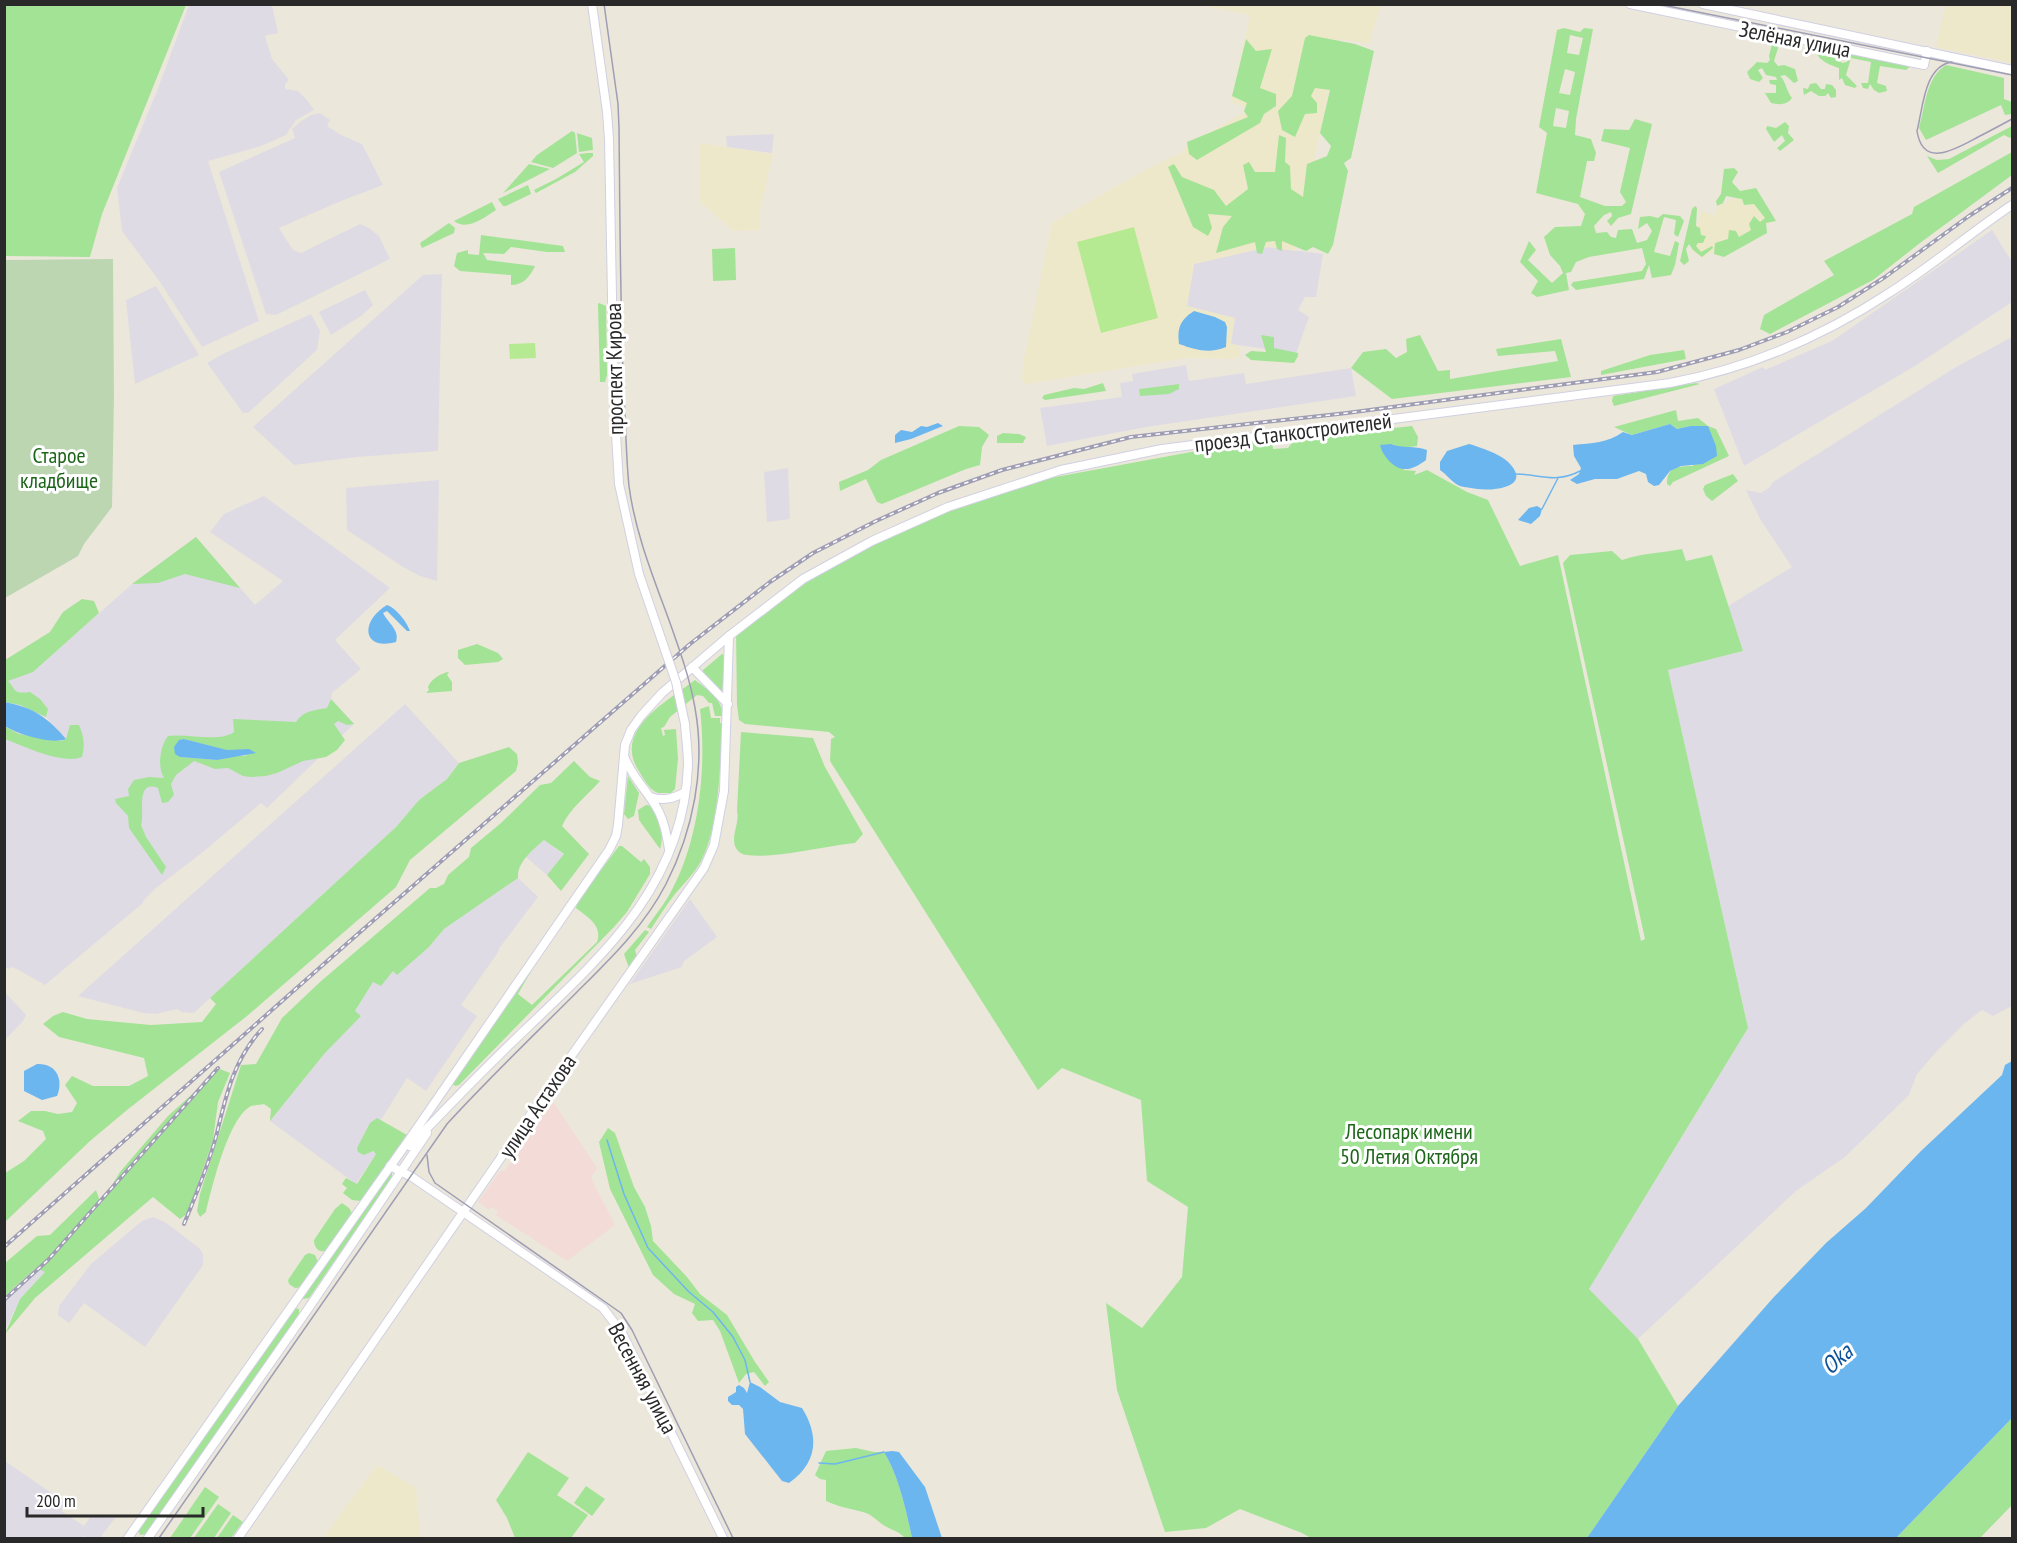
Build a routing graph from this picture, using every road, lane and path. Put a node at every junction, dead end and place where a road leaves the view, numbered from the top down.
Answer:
1 (592, 4) edge
2 (1630, 4) edge
3 (1703, 4) edge
4 (1928, 51) junction
5 (2013, 70) edge
6 (2013, 206) edge
7 (729, 636) junction
8 (692, 667) junction
9 (728, 704) junction
10 (623, 752) junction
11 (685, 792) junction
12 (650, 797) junction
13 (669, 850) junction
14 (438, 1116) junction
15 (390, 1166) junction
16 (402, 1172) junction
17 (464, 1213) junction
18 (296, 1300) junction
19 (308, 1309) junction
20 (130, 1535) edge
21 (141, 1539) edge
22 (148, 1539) edge
23 (238, 1539) edge
24 (723, 1539) edge

1 - 11 main road, проспект Кирова, bridge
2 - 4 main road, Зелёная улица
3 - 4 main road, Зелёная улица
4 - 5 main road, Зелёная улица
6 - 7 main road, проезд Станкостроителей
7 - 8 main road, проезд Станкостроителей
7 - 9 main road, улица Астахова
8 - 9 main road
8 - 10 main road, проезд Станкостроителей
9 - 17 main road, улица Астахова
10 - 12 main road
10 - 15 main road
11 - 12 main road
11 - 13 main road
12 - 13 main road
13 - 14 main road
14 - 15 main road
14 - 16 main road
15 - 16 main road, Весенняя улица
15 - 18 main road
16 - 17 main road, Весенняя улица
16 - 19 main road
17 - 23 main road, улица Астахова
17 - 24 main road, Весенняя улица
18 - 19 main road
18 - 20 main road
19 - 22 main road
20 - 21 main road

